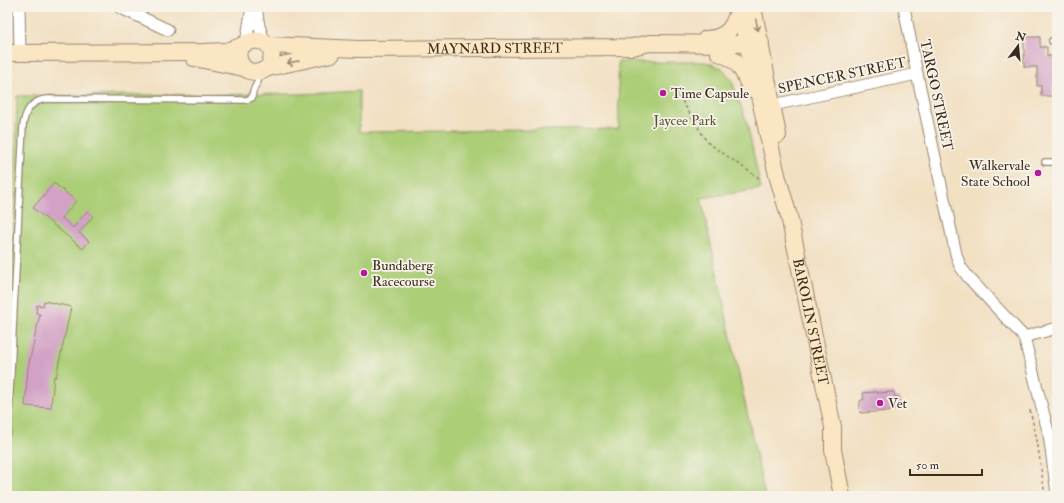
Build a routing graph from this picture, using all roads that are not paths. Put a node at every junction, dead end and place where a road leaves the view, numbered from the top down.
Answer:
1 (19, 7) edge
2 (119, 7) edge
3 (252, 7) edge
4 (256, 7) edge
5 (740, 7) edge
6 (753, 7) edge
7 (904, 7) edge
8 (168, 30) dead end
9 (677, 43) junction
10 (244, 44) junction
11 (267, 44) junction
12 (632, 47) junction
13 (755, 48) junction
14 (359, 49) junction
15 (13, 53) edge
16 (158, 53) junction
17 (719, 53) junction
18 (256, 69) junction
19 (917, 74) junction
20 (253, 91) junction
21 (773, 105) junction
22 (772, 153) junction
23 (1045, 162) dead end
24 (1057, 162) edge
25 (789, 216) junction
26 (1057, 328) edge
27 (1024, 337) junction
28 (833, 427) junction
29 (8, 432) edge
30 (1057, 494) edge
31 (842, 496) edge
32 (853, 496) edge

1 - 15 street
2 - 8 street
3 - 10 street
4 - 11 street
5 - 9 street
5 - 13 street, BAROLIN STREET
6 -> 13 street, BAROLIN STREET
7 - 19 street, TARGO STREET
9 - 12 street, MAYNARD STREET
9 - 13 street, MAYNARD STREET
10 - 11 street
10 - 16 street, MAYNARD STREET
10 - 18 street
11 - 14 street, MAYNARD STREET
11 - 18 street
12 - 14 street, MAYNARD STREET
12 - 17 street, MAYNARD STREET
13 - 17 street, MAYNARD STREET
13 - 21 street, BAROLIN STREET
13 - 22 street, BAROLIN STREET
14 -> 18 street, MAYNARD STREET
15 - 16 street, MAYNARD STREET
16 - 18 street, MAYNARD STREET
17 - 22 street
18 - 20 lane
18 - 20 lane
19 - 21 street, SPENCER STREET
19 - 27 street, TARGO STREET
20 - 29 lane
21 - 25 street, BAROLIN STREET
22 - 25 street, BAROLIN STREET
23 - 24 lane
25 - 28 street, BAROLIN STREET
26 - 27 street
27 - 30 street, TARGO STREET
28 - 31 street, BAROLIN STREET
28 - 32 street, BAROLIN STREET

